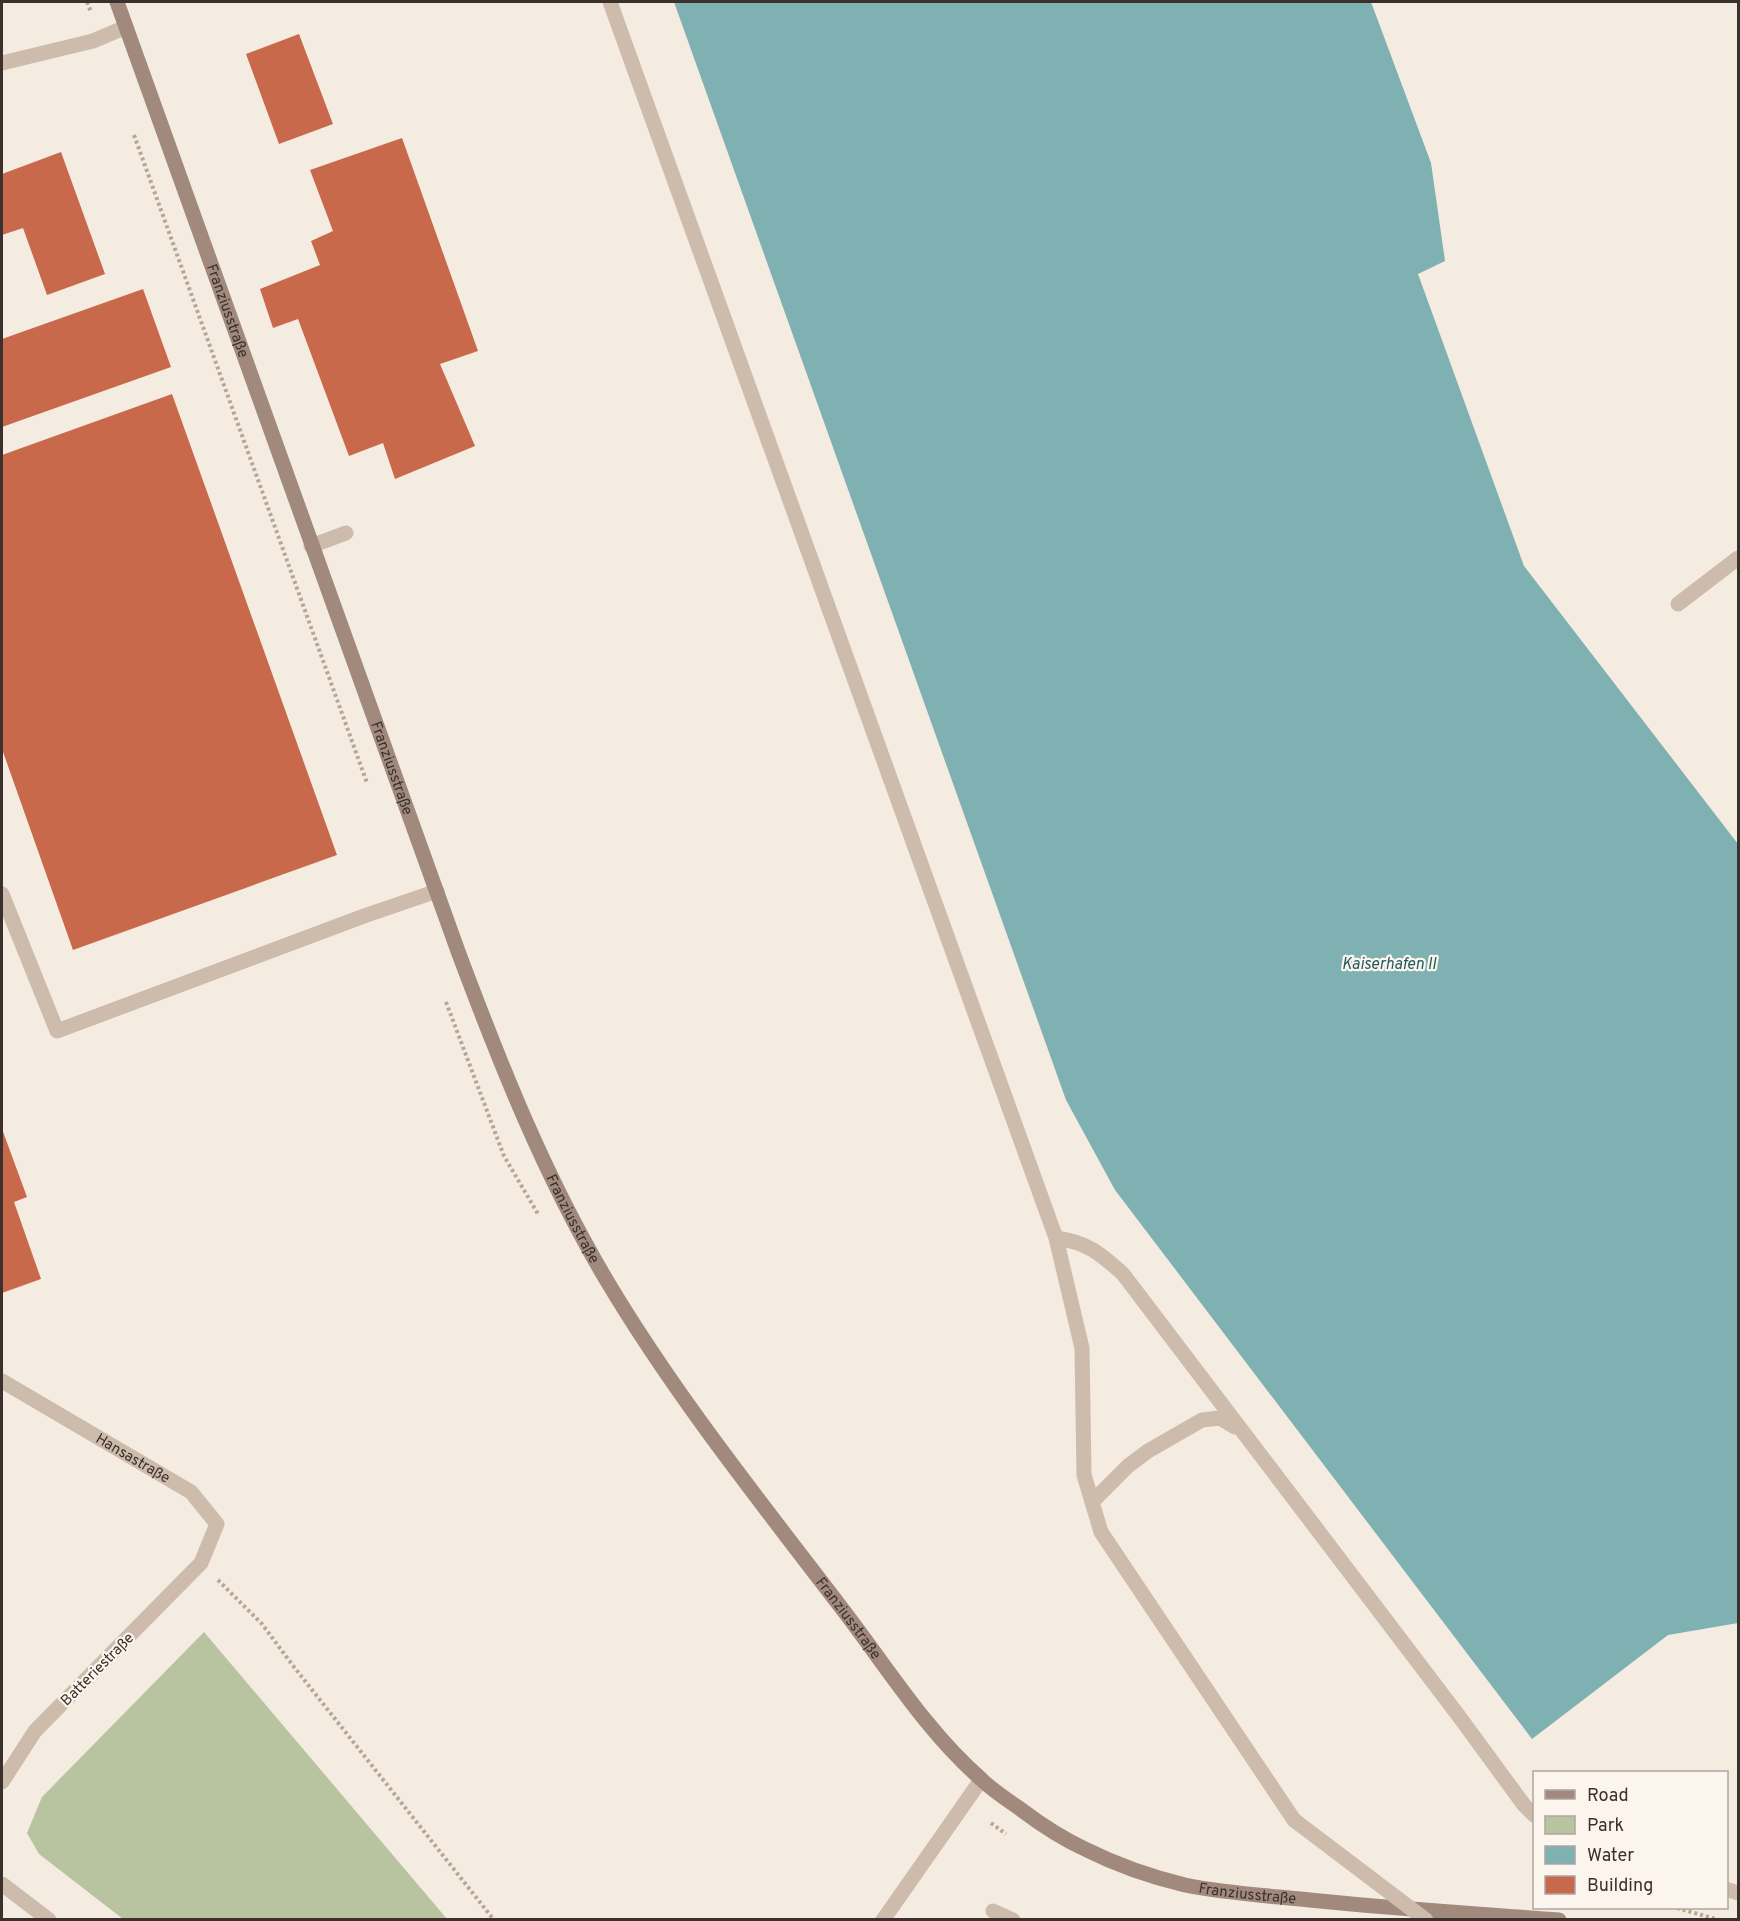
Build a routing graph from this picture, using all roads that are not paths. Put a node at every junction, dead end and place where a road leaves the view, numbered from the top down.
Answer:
1 (117, 2) edge
2 (610, 2) edge
3 (126, 27) junction
4 (2, 63) edge
5 (346, 533) dead end
6 (311, 546) junction
7 (1738, 558) edge
8 (1678, 604) dead end
9 (437, 891) junction
10 (2, 894) edge
11 (1056, 1238) junction
12 (2, 1381) edge
13 (1244, 1433) junction
14 (1092, 1502) junction
15 (201, 1563) joint
16 (981, 1780) junction
17 (2, 1782) edge
18 (1533, 1814) edge
19 (2, 1884) edge
20 (993, 1911) dead end
21 (49, 1920) edge
22 (883, 1920) edge
23 (1012, 1920) edge
24 (1426, 1920) edge
25 (1559, 1920) edge

1 - 3 main road, Franziusstraße
2 - 11 street
3 - 4 street
3 - 6 main road, Franziusstraße
5 - 6 street
6 - 9 main road, Franziusstraße
7 - 8 street
9 - 10 street
9 - 16 main road, Franziusstraße
11 - 13 street
11 - 14 street
12 - 15 street, Hansastraße
13 - 14 street
13 - 18 street
14 - 24 street, bridge
15 - 17 street, Batteriestraße
16 - 22 street
16 - 25 main road, Franziusstraße
19 - 21 street
20 - 23 street

